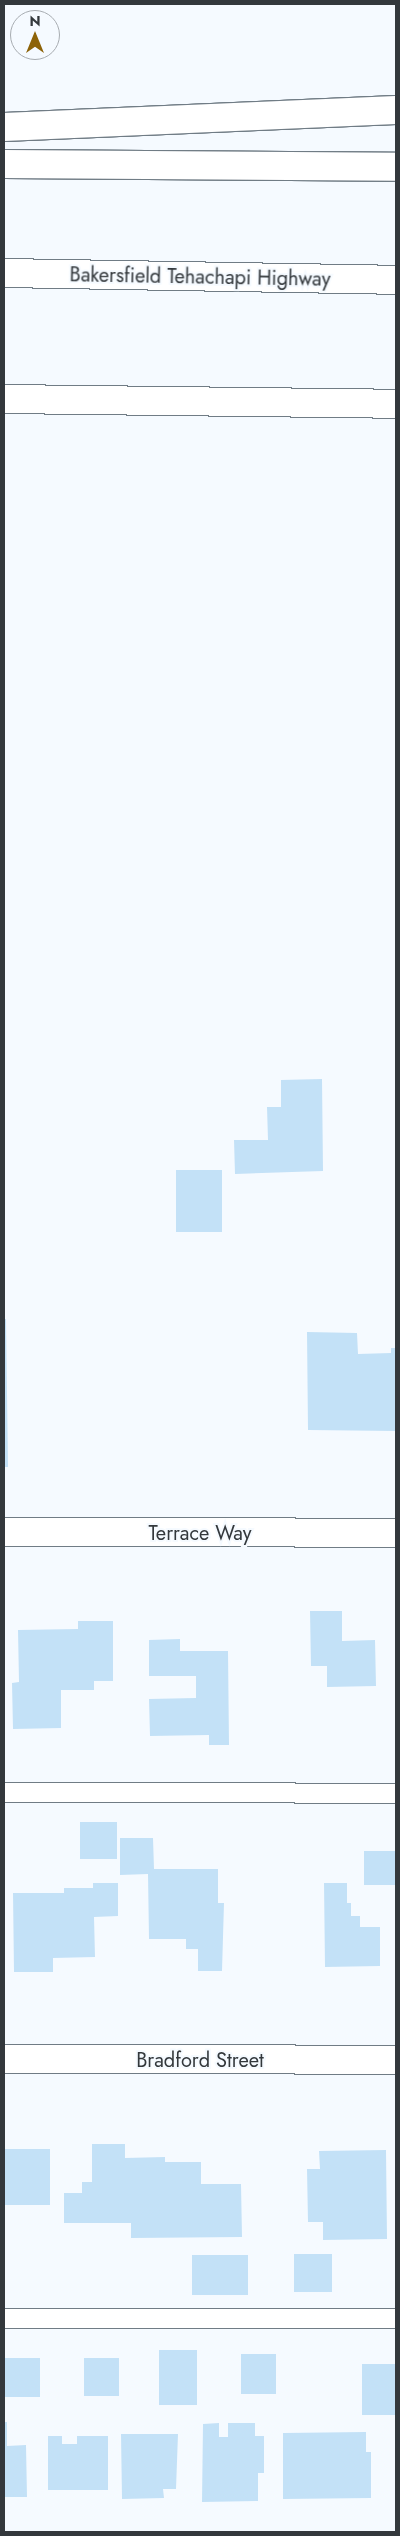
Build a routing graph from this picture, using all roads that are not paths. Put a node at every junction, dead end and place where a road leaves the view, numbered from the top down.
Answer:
1 (396, 110) edge
2 (4, 127) edge
3 (4, 164) edge
4 (396, 167) edge
5 (4, 273) edge
6 (396, 280) edge
7 (4, 399) edge
8 (396, 404) edge
9 (4, 1532) edge
10 (396, 1534) edge
11 (4, 1792) edge
12 (396, 1793) edge
13 (4, 2059) edge
14 (396, 2060) edge
15 (4, 2318) edge
16 (396, 2318) edge

1 - 2 main road
3 - 4 main road
5 - 6 main road, Bakersfield Tehachapi Highway
7 - 8 main road
9 - 10 main road, Terrace Way
11 - 12 lane
13 - 14 main road, Bradford Street
15 - 16 lane

